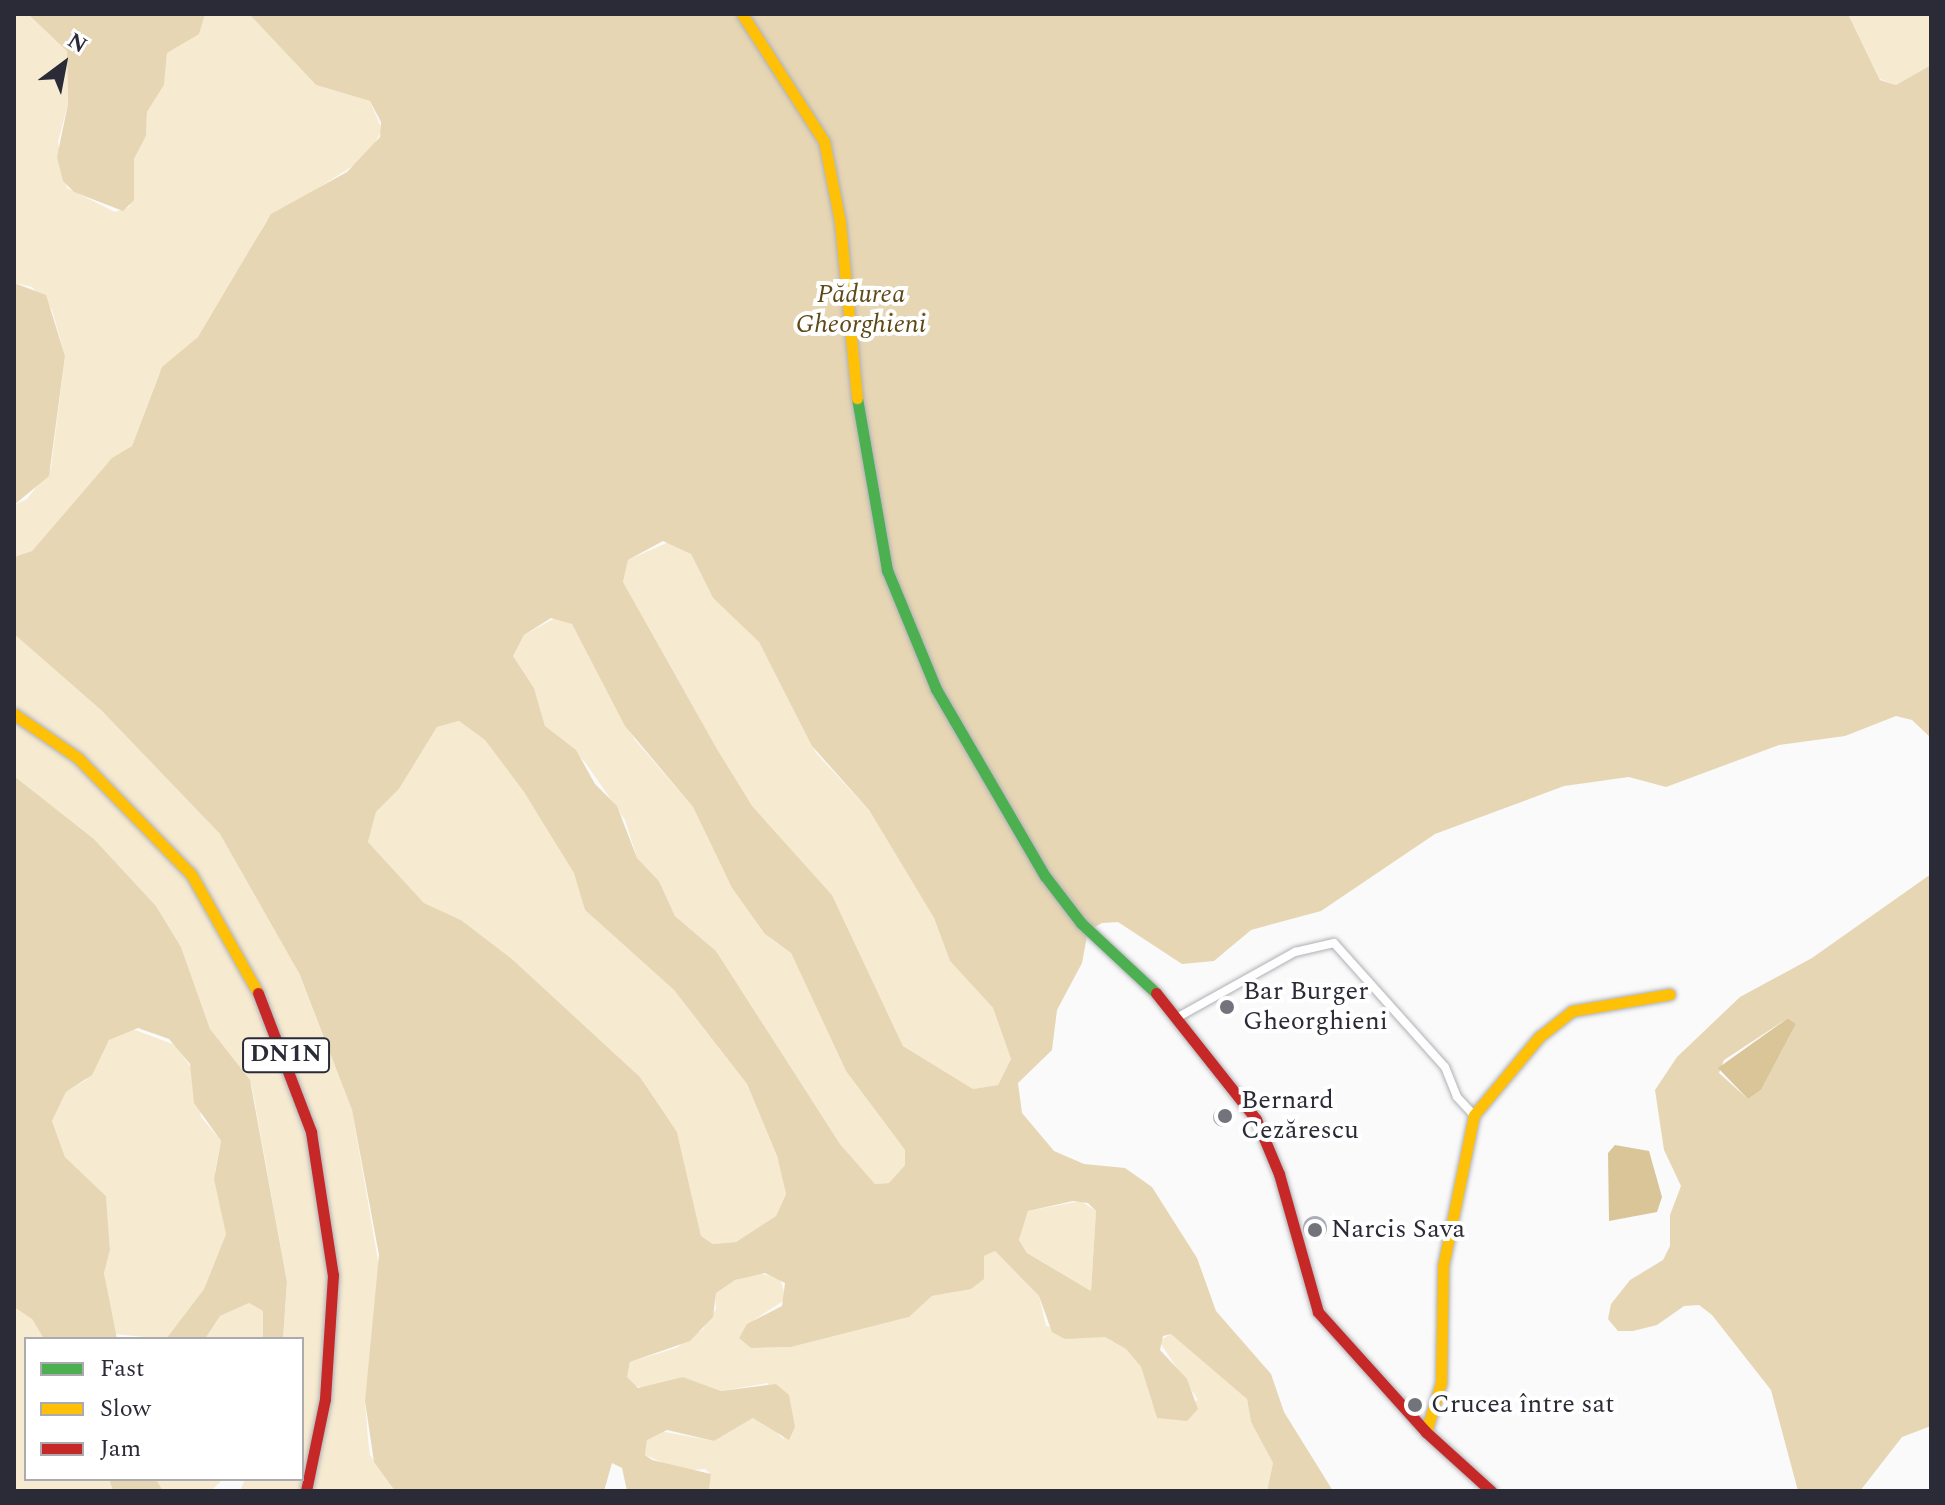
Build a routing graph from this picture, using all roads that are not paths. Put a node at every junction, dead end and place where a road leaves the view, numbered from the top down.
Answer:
1 (742, 14) edge
2 (14, 714) edge
3 (1670, 994) dead end
4 (1180, 1016) junction
5 (1474, 1115) junction
6 (1426, 1432) junction
7 (1483, 1489) edge
8 (306, 1491) edge

1 - 4 main road
2 - 8 main road, DN1N
3 - 5 main road
4 - 5 street
4 - 6 main road
5 - 6 main road
6 - 7 main road

